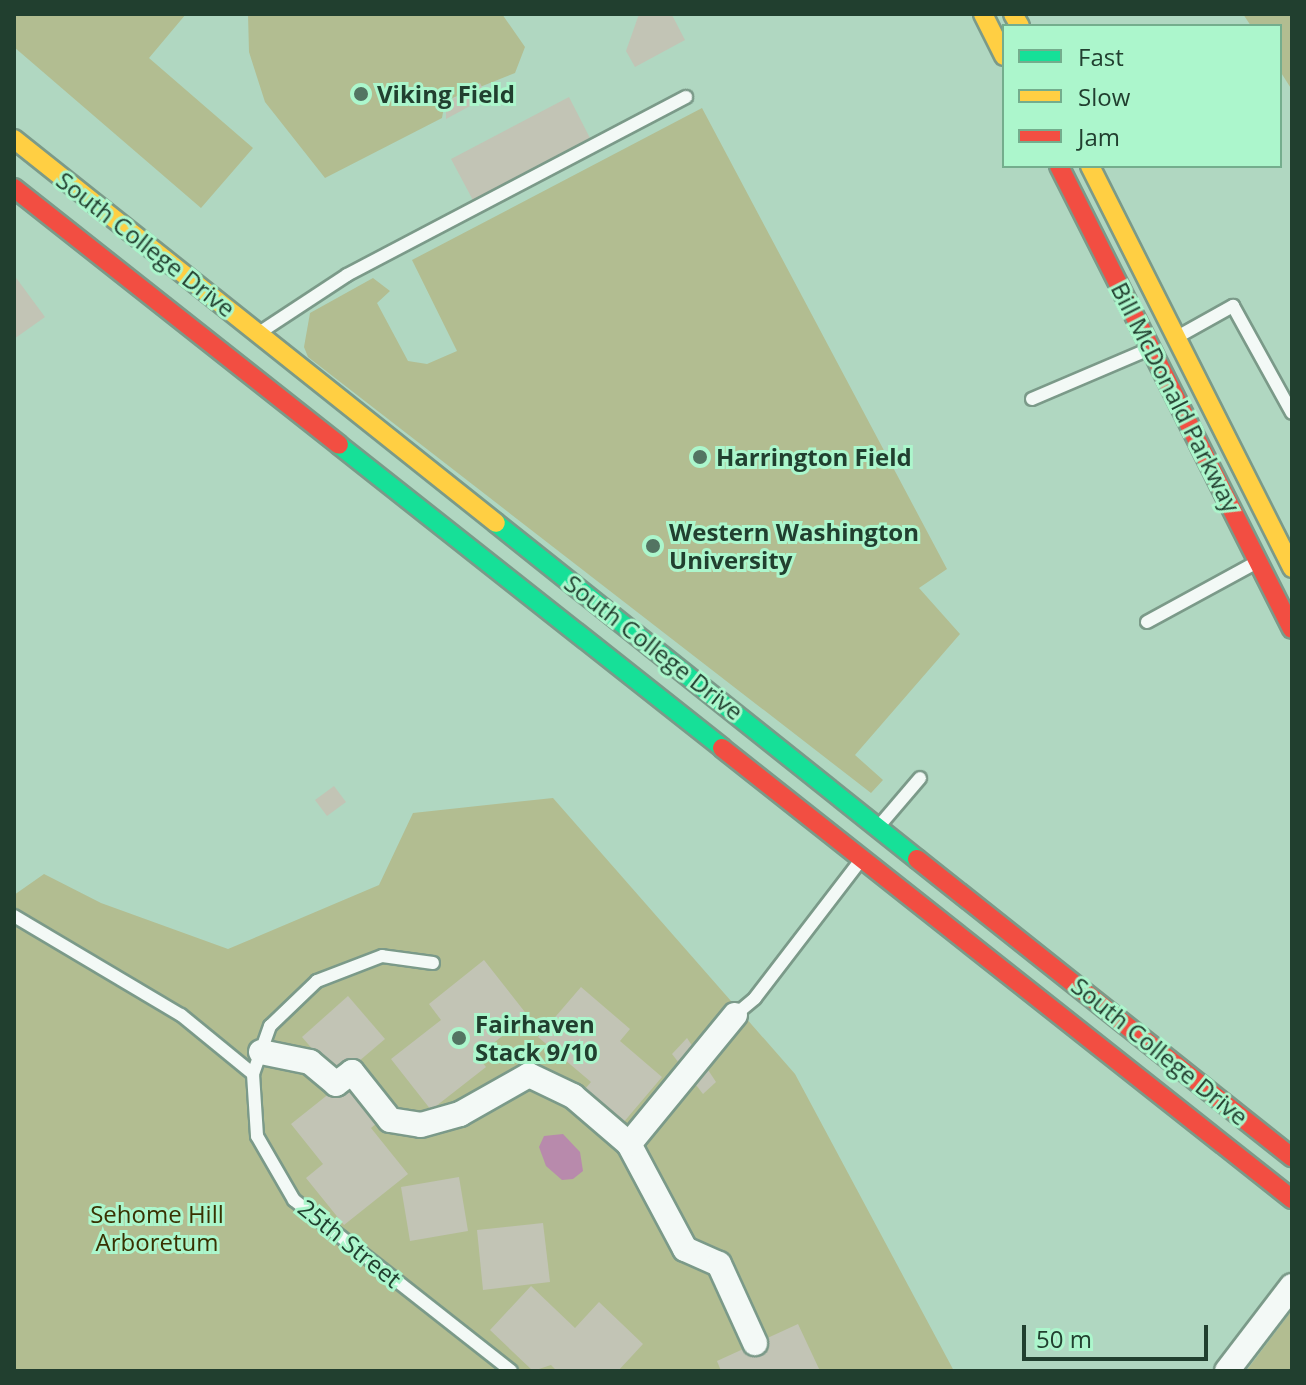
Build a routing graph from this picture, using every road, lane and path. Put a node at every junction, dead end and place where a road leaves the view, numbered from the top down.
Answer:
1 (983, 14) edge
2 (1002, 52) edge
3 (686, 97) dead end
4 (14, 139) edge
5 (1060, 168) edge
6 (1091, 168) edge
7 (14, 188) edge
8 (258, 333) junction
9 (1175, 339) junction
10 (1151, 349) junction
11 (1032, 399) dead end
12 (1292, 413) edge
13 (1289, 556) edge
14 (1258, 562) junction
15 (1147, 622) dead end
16 (1292, 629) edge
17 (920, 778) dead end
18 (879, 826) junction
19 (862, 859) junction
20 (14, 916) edge
21 (433, 963) dead end
22 (735, 1015) joint
23 (257, 1063) junction
24 (629, 1144) junction
25 (1292, 1157) edge
26 (1292, 1199) edge
27 (1292, 1286) edge
28 (755, 1343) dead end
29 (511, 1371) edge
30 (1227, 1371) edge

1 - 2 street
3 - 8 lane
4 - 8 street, South College Drive
5 - 10 street, Bill McDonald Parkway
6 - 9 street, Bill McDonald Parkway
7 - 19 street, South College Drive
8 - 18 street, South College Drive
9 - 10 lane
9 - 12 lane
9 - 13 street, Bill McDonald Parkway
10 - 11 lane
10 - 14 street, Bill McDonald Parkway
14 - 15 lane
14 - 16 street, Bill McDonald Parkway
17 - 18 lane
18 - 19 lane
18 - 25 street, South College Drive
19 - 22 lane
19 - 26 street, South College Drive
20 - 23 lane
21 - 23 lane
22 - 24 street
23 - 24 street
23 - 29 lane, 25th Street
24 - 28 street
27 - 30 street

